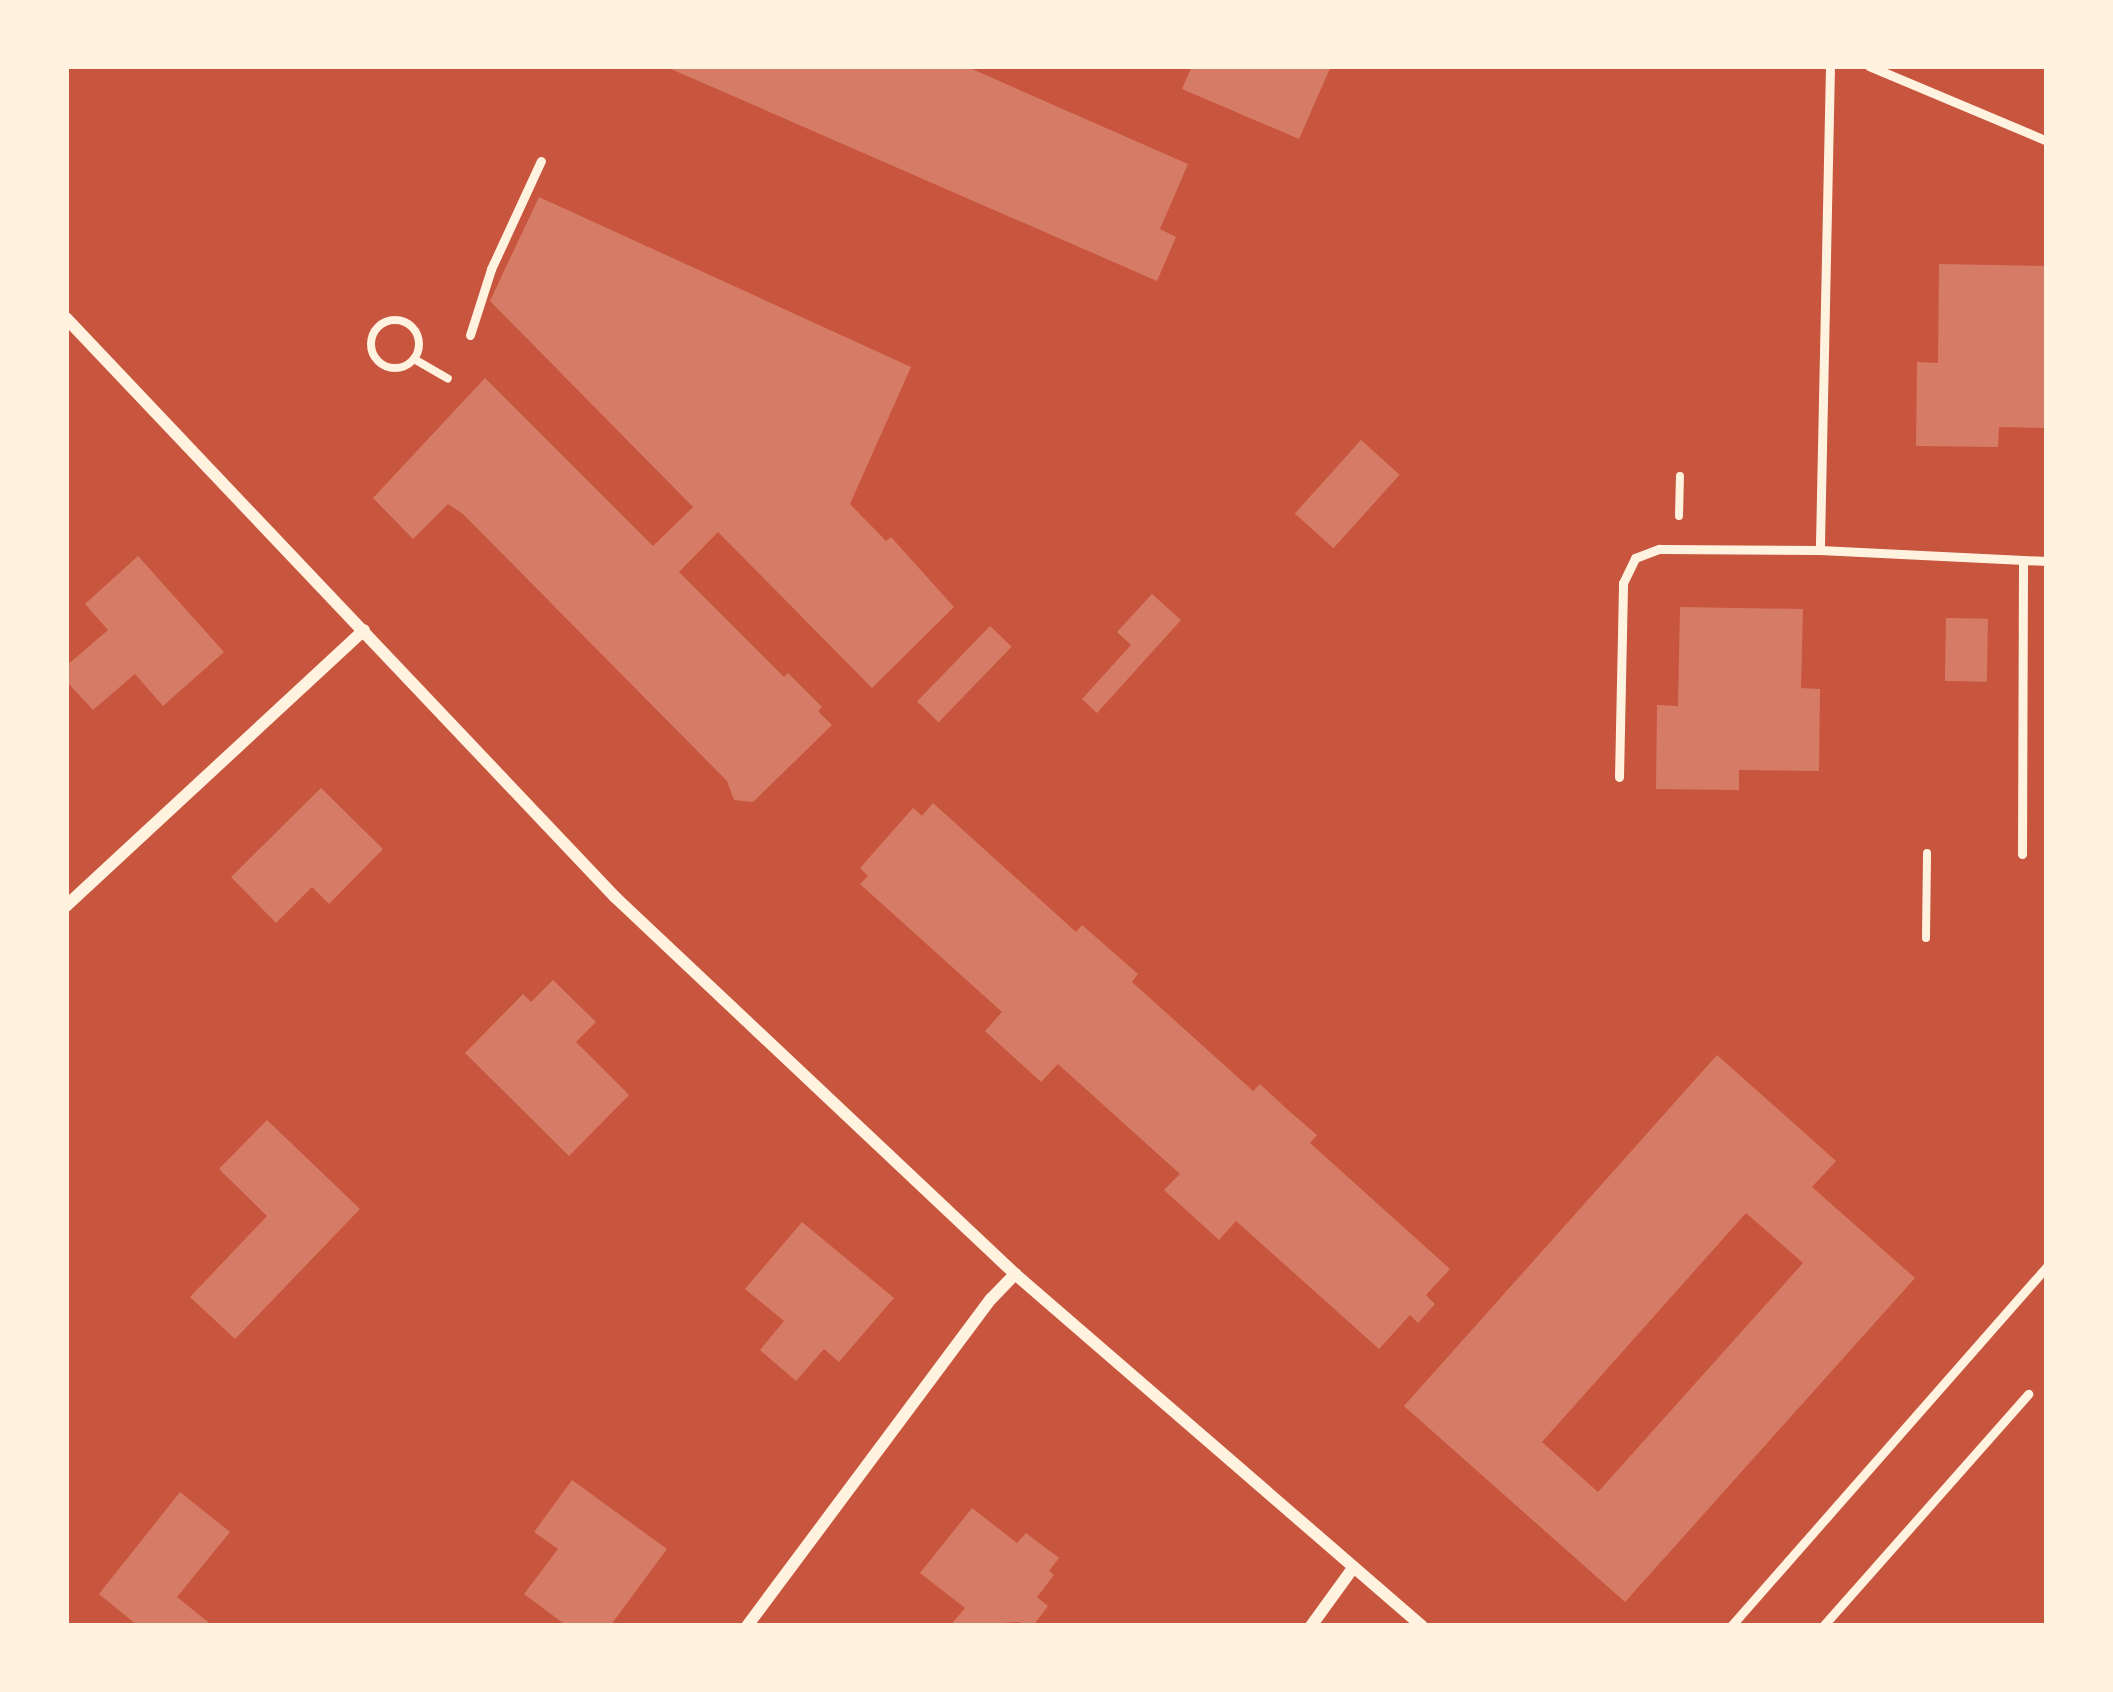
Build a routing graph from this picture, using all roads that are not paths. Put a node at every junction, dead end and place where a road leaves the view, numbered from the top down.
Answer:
1 (1830, 66) edge
2 (1869, 66) edge
3 (2047, 141) edge
4 (541, 160) dead end
5 (66, 318) edge
6 (470, 335) dead end
7 (1820, 550) junction
8 (2023, 560) junction
9 (2047, 561) edge
10 (364, 629) junction
11 (1619, 777) dead end
12 (2021, 854) dead end
13 (66, 906) edge
14 (2047, 1266) edge
15 (1015, 1274) junction
16 (2028, 1394) dead end
17 (1353, 1568) junction
18 (747, 1626) edge
19 (1311, 1626) edge
20 (1422, 1626) edge
21 (1731, 1626) edge
22 (1823, 1626) edge

1 - 7 lane
2 - 3 lane
4 - 6 lane
5 - 10 street
7 - 8 lane
7 - 11 lane
8 - 9 lane
8 - 12 lane
10 - 13 street
10 - 15 street
14 - 21 lane
15 - 17 street
15 - 18 street
16 - 22 lane
17 - 19 street
17 - 20 street

